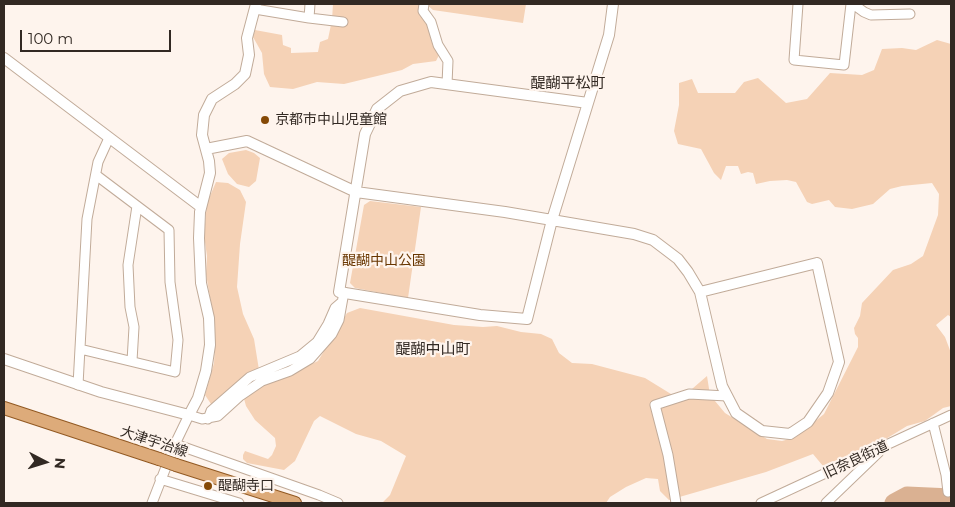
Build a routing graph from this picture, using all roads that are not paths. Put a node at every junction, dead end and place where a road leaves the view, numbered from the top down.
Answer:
1 (310, 4) edge
2 (424, 4) edge
3 (613, 4) edge
4 (798, 4) edge
5 (852, 4) edge
6 (256, 6) edge
7 (910, 14) dead end
8 (309, 18) junction
9 (343, 22) dead end
10 (5, 60) edge
11 (447, 84) junction
12 (588, 103) junction
13 (109, 138) junction
14 (206, 148) junction
15 (96, 175) junction
16 (356, 192) junction
17 (137, 206) junction
18 (201, 207) junction
19 (552, 220) junction
20 (700, 292) junction
21 (343, 297) junction
22 (80, 349) junction
23 (4, 359) edge
24 (132, 361) junction
25 (78, 385) junction
26 (727, 396) junction
27 (4, 408) edge
28 (189, 415) junction
29 (951, 415) edge
30 (933, 423) junction
31 (175, 444) junction
32 (882, 448) junction
33 (947, 460) edge
34 (160, 480) junction
35 (948, 492) dead end
36 (152, 503) edge
37 (239, 503) edge
38 (295, 503) edge
39 (338, 503) edge
40 (676, 503) edge
41 (761, 503) edge
42 (826, 503) edge

1 - 8 street
2 - 11 street
3 - 12 street
4 - 5 street
5 - 7 street
6 - 8 street
6 - 14 street
8 - 9 street
10 - 13 street
11 - 12 street
11 - 16 street
12 - 19 street
13 - 15 street
13 - 18 street
14 - 16 street
14 - 18 street
15 - 17 street
15 - 22 street
16 - 19 street
16 - 21 street
17 - 24 street
17 - 24 street
18 - 28 street
19 - 20 street
19 - 21 street
20 - 26 street
20 - 26 street
21 - 28 street
22 - 24 street
22 - 25 street
23 - 25 street
25 - 28 street
26 - 40 street
27 - 38 main road, 大津宇治線, bridge
28 - 31 street
29 - 30 street, 旧奈良街道
30 - 32 street, 旧奈良街道
30 - 33 street
31 - 34 street
31 - 39 street
32 - 41 street, 旧奈良街道
32 - 42 street
33 - 35 street
34 - 36 street
34 - 37 street

